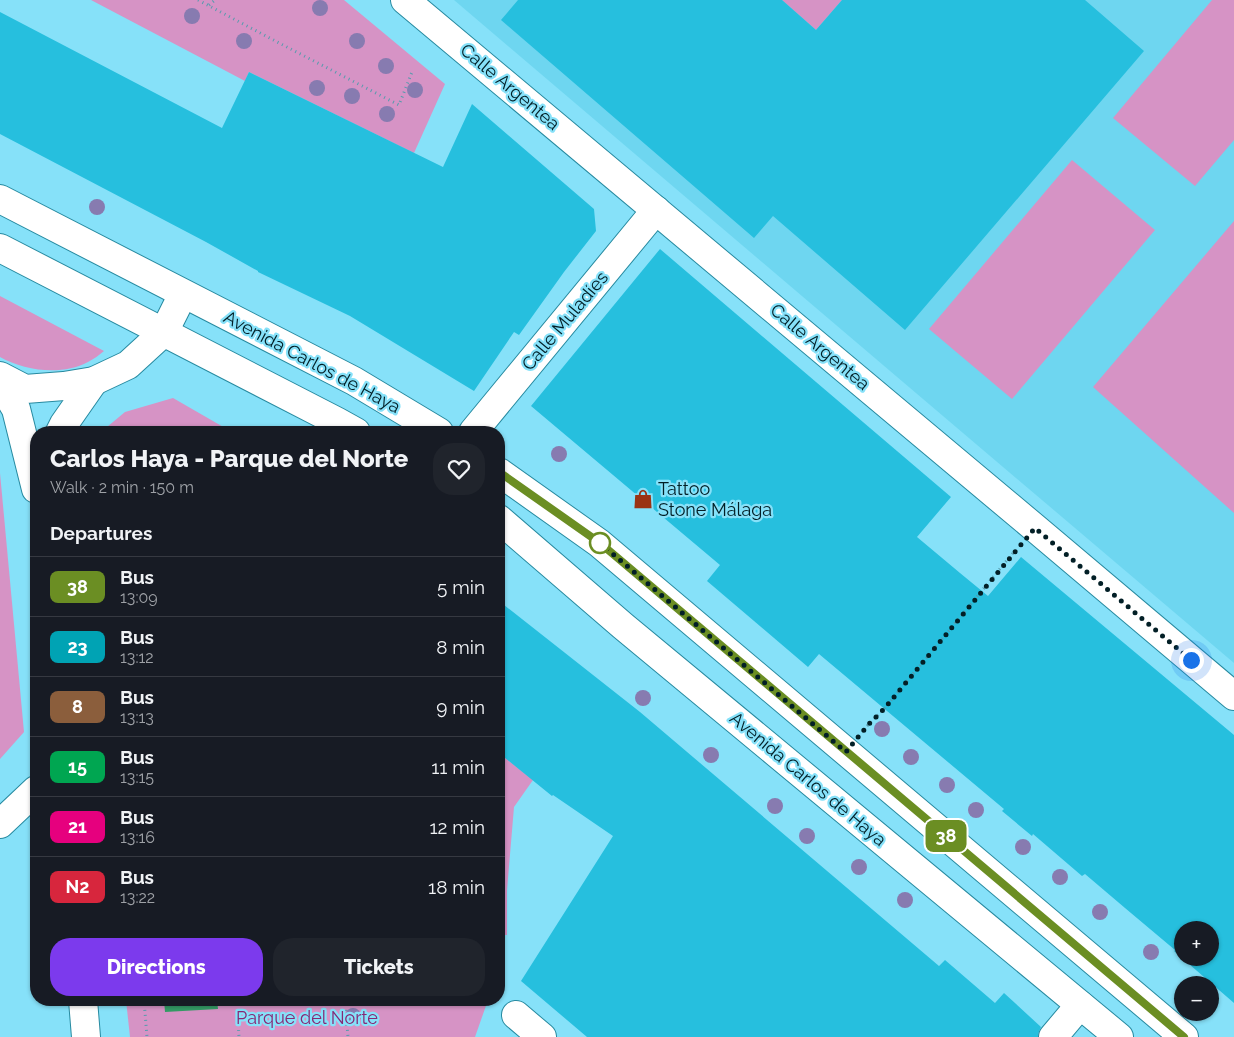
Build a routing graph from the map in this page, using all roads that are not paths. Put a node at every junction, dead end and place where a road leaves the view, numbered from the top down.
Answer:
1 (405, 0) edge
2 (0, 199) edge
3 (656, 210) junction
4 (0, 248) edge
5 (183, 294) junction
6 (164, 332) junction
7 (0, 376) edge
8 (94, 381) junction
9 (0, 382) edge
10 (63, 426) edge
11 (345, 426) edge
12 (429, 426) edge
13 (478, 426) edge
14 (30, 465) edge
15 (505, 476) edge
16 (505, 524) edge
17 (1234, 696) edge
18 (30, 796) edge
19 (0, 824) edge
20 (1080, 1005) junction
21 (83, 1006) edge
22 (516, 1015) dead end
23 (86, 1037) edge
24 (542, 1037) edge
25 (1053, 1037) edge
26 (1119, 1037) edge
27 (1184, 1037) edge

1 - 3 main road, Calle Argentea
2 - 5 main road, Avenida Carlos de Haya
3 - 13 main road, Calle Muladíes
3 - 17 main road, Calle Argentea
4 - 6 main road
5 - 6 main road
5 - 12 main road, Avenida Carlos de Haya
6 - 8 main road
6 - 11 main road
7 - 8 main road
8 - 10 main road
9 - 14 main road
15 - 27 main road
16 - 20 main road, Avenida Carlos de Haya
18 - 19 main road
20 - 25 main road
20 - 26 main road, Avenida Carlos de Haya
21 - 23 main road
22 - 24 main road

